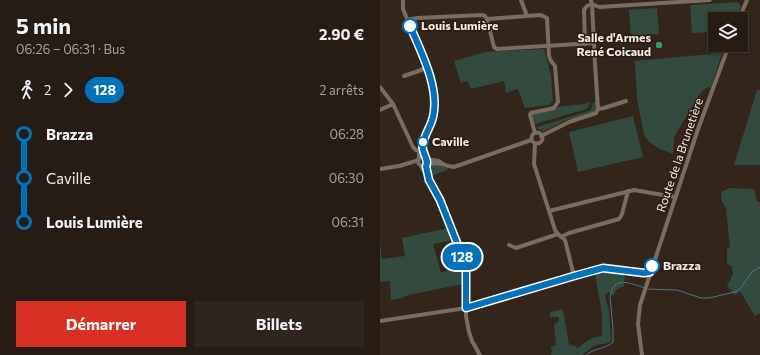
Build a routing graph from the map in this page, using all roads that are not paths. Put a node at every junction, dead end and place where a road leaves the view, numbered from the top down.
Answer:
1 (402, 0) edge
2 (521, 0) edge
3 (710, 0) edge
4 (745, 0) edge
5 (672, 1) edge
6 (592, 2) edge
7 (741, 12) edge
8 (527, 16) junction
9 (487, 19) junction
10 (407, 20) junction
11 (594, 43) junction
12 (585, 44) junction
13 (549, 45) junction
14 (726, 52) edge
15 (427, 68) junction
16 (404, 76) dead end
17 (380, 87) edge
18 (626, 101) dead end
19 (393, 104) junction
20 (598, 109) junction
21 (380, 110) edge
22 (535, 133) junction
23 (542, 136) junction
24 (531, 140) junction
25 (535, 143) junction
26 (421, 151) junction
27 (426, 159) junction
28 (420, 162) junction
29 (443, 164) junction
30 (426, 165) junction
31 (380, 170) edge
32 (429, 180) junction
33 (628, 191) junction
34 (675, 197) junction
35 (549, 211) junction
36 (559, 236) junction
37 (509, 245) dead end
38 (650, 272) junction
39 (574, 276) junction
40 (466, 308) junction
41 (380, 321) edge
42 (480, 355) edge
43 (642, 355) edge

1 - 10 street
2 - 8 street
3 - 5 street
4 - 7 street
5 - 6 street
6 - 11 street
6 - 12 street
8 - 9 street
8 - 13 street
9 - 10 street
9 - 13 street
10 - 15 street
11 - 12 street
11 - 20 street
12 - 13 street
13 - 22 street
14 - 34 street, Route de la Brunetière
15 - 16 street
15 - 26 street
17 - 19 street
18 - 20 street
19 - 21 street
19 - 26 street
20 - 23 street
22 - 23 street
22 - 24 street
23 - 25 street
24 - 25 street
24 - 29 street
25 - 35 street
26 - 27 street
26 - 28 street
27 - 28 street
27 - 29 street
27 - 30 street
28 - 30 street
28 - 31 street
28 - 32 street
29 - 30 street
30 - 32 street
32 - 40 street
33 - 34 street
33 - 35 street
33 - 36 street
34 - 38 street, Route de la Brunetière
35 - 36 street
36 - 37 street
36 - 39 street
38 - 39 street
38 - 43 street, Route de la Brunetière
39 - 40 street
40 - 41 street
40 - 42 street

